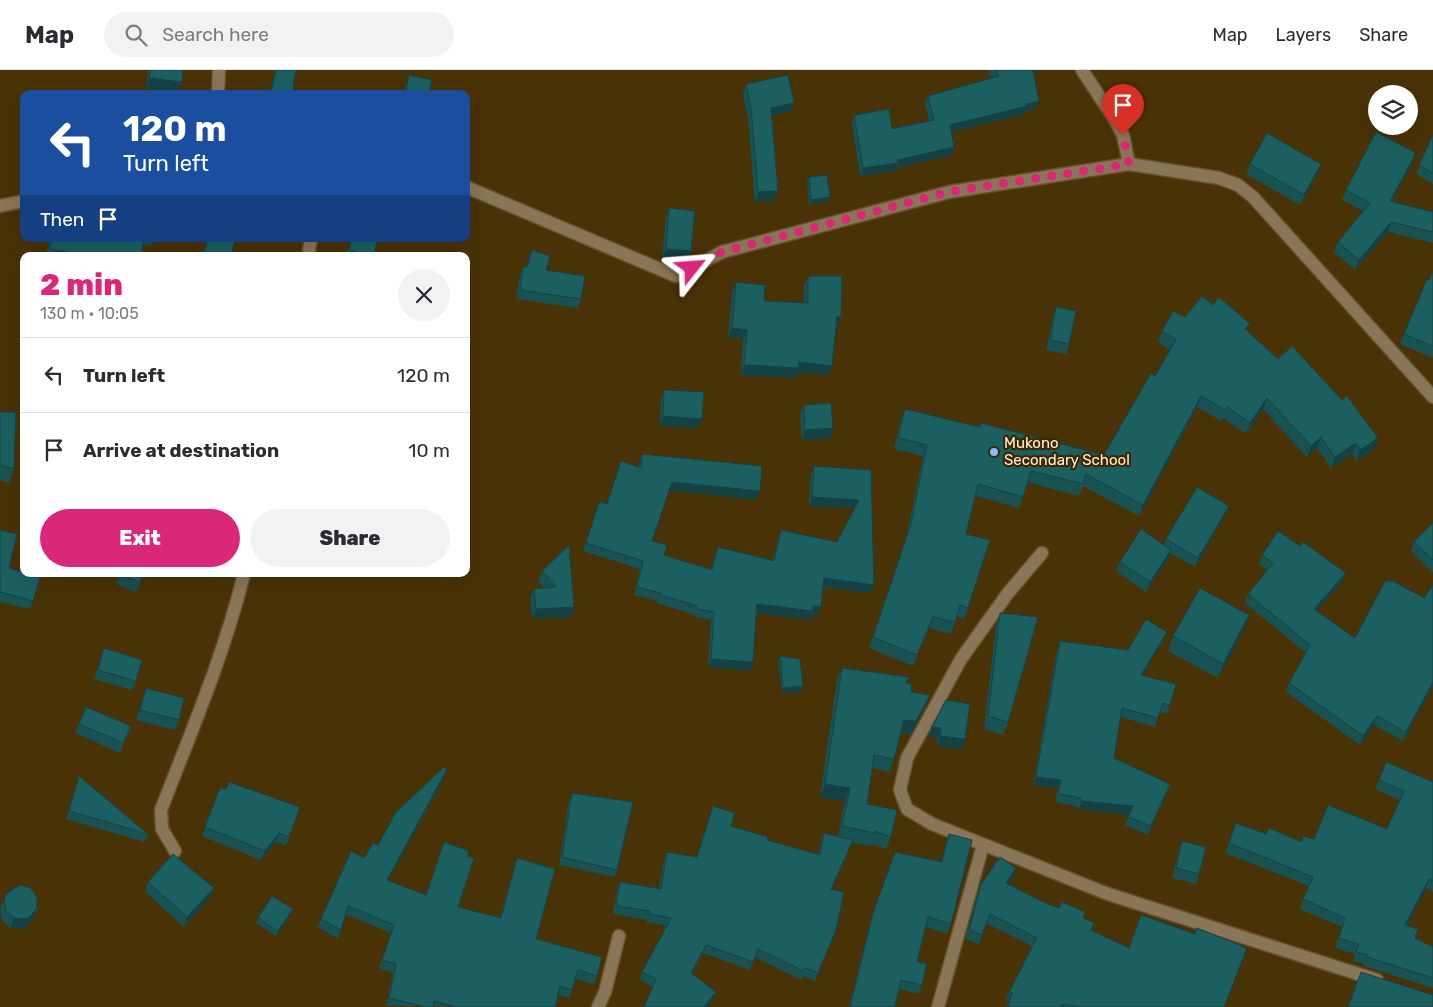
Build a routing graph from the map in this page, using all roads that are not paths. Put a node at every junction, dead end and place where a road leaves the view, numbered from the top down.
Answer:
1 (219, 70) edge
2 (1082, 70) edge
3 (218, 90) edge
4 (1129, 164) junction
5 (470, 188) edge
6 (20, 202) edge
7 (0, 206) edge
8 (1433, 397) edge
9 (1042, 553) dead end
10 (243, 577) edge
11 (983, 845) junction
12 (175, 851) dead end
13 (618, 936) dead end
14 (1386, 982) edge
15 (598, 1007) edge
16 (938, 1007) edge

1 - 3 street
2 - 4 street
4 - 5 street
4 - 8 street
6 - 7 street
9 - 11 street
10 - 12 street
11 - 14 street
11 - 16 street
13 - 15 street

